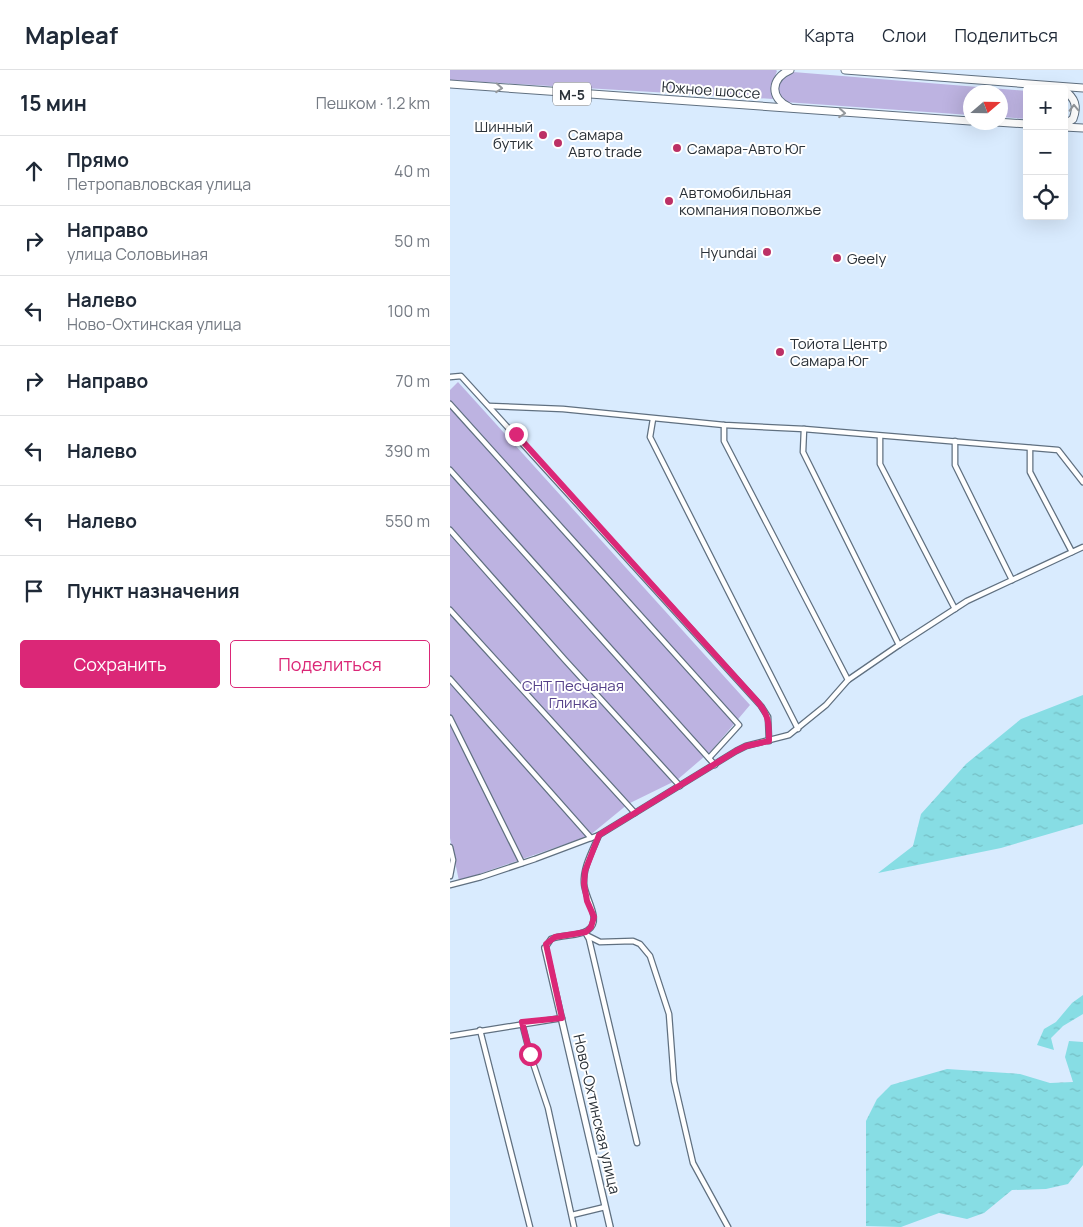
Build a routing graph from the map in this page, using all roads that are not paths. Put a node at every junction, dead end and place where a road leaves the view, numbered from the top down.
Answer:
1 (790, 70) edge
2 (845, 70) edge
3 (450, 84) edge
4 (1026, 85) edge
5 (1068, 88) edge
6 (1083, 88) edge
7 (1068, 93) edge
8 (793, 109) junction
9 (963, 121) edge
10 (1008, 123) edge
11 (1068, 123) edge
12 (1023, 124) edge
13 (1068, 126) edge
14 (1083, 128) edge
15 (450, 377) edge
16 (450, 404) edge
17 (488, 406) junction
18 (653, 419) junction
19 (724, 425) junction
20 (804, 429) junction
21 (880, 436) junction
22 (955, 441) junction
23 (1030, 448) junction
24 (450, 470) edge
25 (1083, 482) edge
26 (450, 530) edge
27 (1083, 547) edge
28 (1072, 552) junction
29 (1012, 580) junction
30 (955, 609) junction
31 (450, 610) edge
32 (899, 645) junction
33 (450, 678) edge
34 (848, 680) junction
35 (450, 718) edge
36 (798, 729) junction
37 (769, 741) junction
38 (709, 758) junction
39 (715, 765) junction
40 (680, 786) junction
41 (635, 813) junction
42 (599, 835) junction
43 (591, 838) junction
44 (450, 847) edge
45 (522, 863) junction
46 (450, 876) edge
47 (450, 885) edge
48 (587, 934) junction
49 (546, 948) joint
50 (562, 1018) junction
51 (522, 1022) junction
52 (480, 1030) junction
53 (450, 1036) edge
54 (637, 1143) dead end
55 (605, 1207) junction
56 (572, 1215) junction
57 (530, 1227) edge
58 (574, 1227) edge
59 (610, 1227) edge
60 (728, 1227) edge

1 - 8 main road
2 - 4 main road
3 -> 8 main road, Южное шоссе / М-5
5 - 6 main road
11 -> 7 main road
8 -> 9 main road, Южное шоссе / М-5
10 - 12 main road
13 - 14 main road
15 - 17 street
16 - 38 street
17 - 18 street
17 - 37 street
18 - 19 street
18 - 36 street
19 - 20 street
19 - 34 street
20 - 21 street
20 - 32 street
21 - 22 street
21 - 30 street
22 - 23 street
22 - 29 street
23 - 25 street
23 - 28 street
24 - 38 street
26 - 40 street
27 - 28 street
28 - 29 street
29 - 30 street
30 - 32 street
31 - 41 street
32 - 34 street
33 - 43 street
34 - 36 street
35 - 45 street
36 - 37 street
37 - 39 street
38 - 39 street
39 - 40 street
40 - 41 street
41 - 42 street
42 - 43 street
42 - 48 street
43 - 45 street
44 - 46 street
45 - 47 street
48 - 49 street
48 - 54 street
48 - 60 street
49 - 50 street, Ново-Охтинская улица
50 - 51 street
50 - 55 street, Ново-Охтинская улица
51 - 52 street
51 - 56 street
52 - 53 street
52 - 57 street
55 - 56 street
55 - 59 street, Ново-Охтинская улица
56 - 58 street

